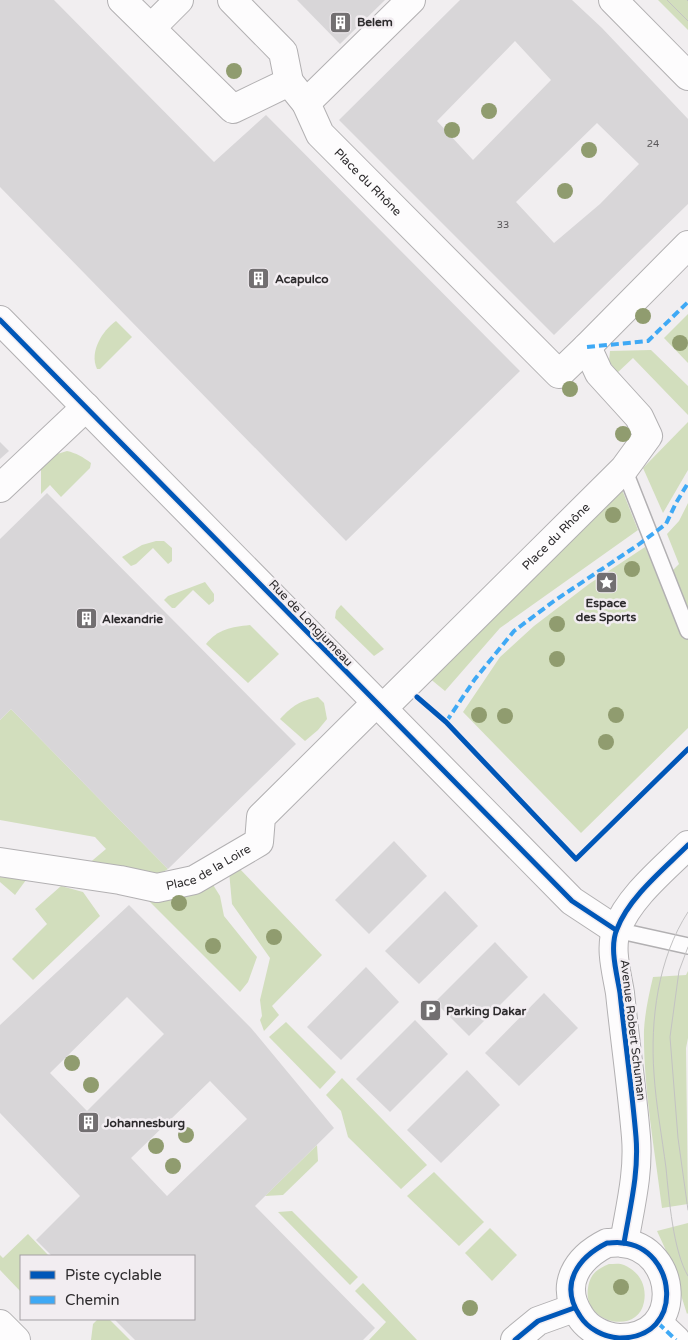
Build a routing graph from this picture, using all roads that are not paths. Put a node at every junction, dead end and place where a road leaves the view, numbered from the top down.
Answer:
1 (122, 0) edge
2 (178, 0) edge
3 (232, 0) edge
4 (411, 0) edge
5 (613, 0) edge
6 (151, 28) junction
7 (688, 76) edge
8 (289, 82) junction
9 (306, 103) junction
10 (688, 245) edge
11 (0, 320) edge
12 (587, 347) junction
13 (86, 407) junction
14 (624, 469) junction
15 (0, 488) edge
16 (688, 631) edge
17 (379, 706) junction
18 (688, 846) edge
19 (0, 862) edge
20 (616, 930) junction
21 (688, 946) edge
22 (624, 1242) junction
23 (574, 1308) junction
24 (667, 1332) edge
25 (515, 1340) edge

1 - 6 street
2 - 6 street
3 - 8 street, Place du Rhône
4 - 9 street
5 - 7 street
6 - 8 street
8 - 9 street, Place du Rhône
9 - 12 street, Place du Rhône
10 - 12 street, Place du Rhône
11 - 13 street, Rue de Longjumeau
12 - 14 street, Place du Rhône
13 - 15 street
13 - 17 street, Rue de Longjumeau
14 - 16 lane
14 - 17 street, Place du Rhône
17 - 19 street, Place de la Loire
17 - 20 street, Rue de Longjumeau
18 - 20 street, Avenue Robert Schuman
20 - 21 lane
20 - 22 street, Avenue Robert Schuman
22 - 23 street
22 - 24 street
23 - 24 street
23 - 25 street

